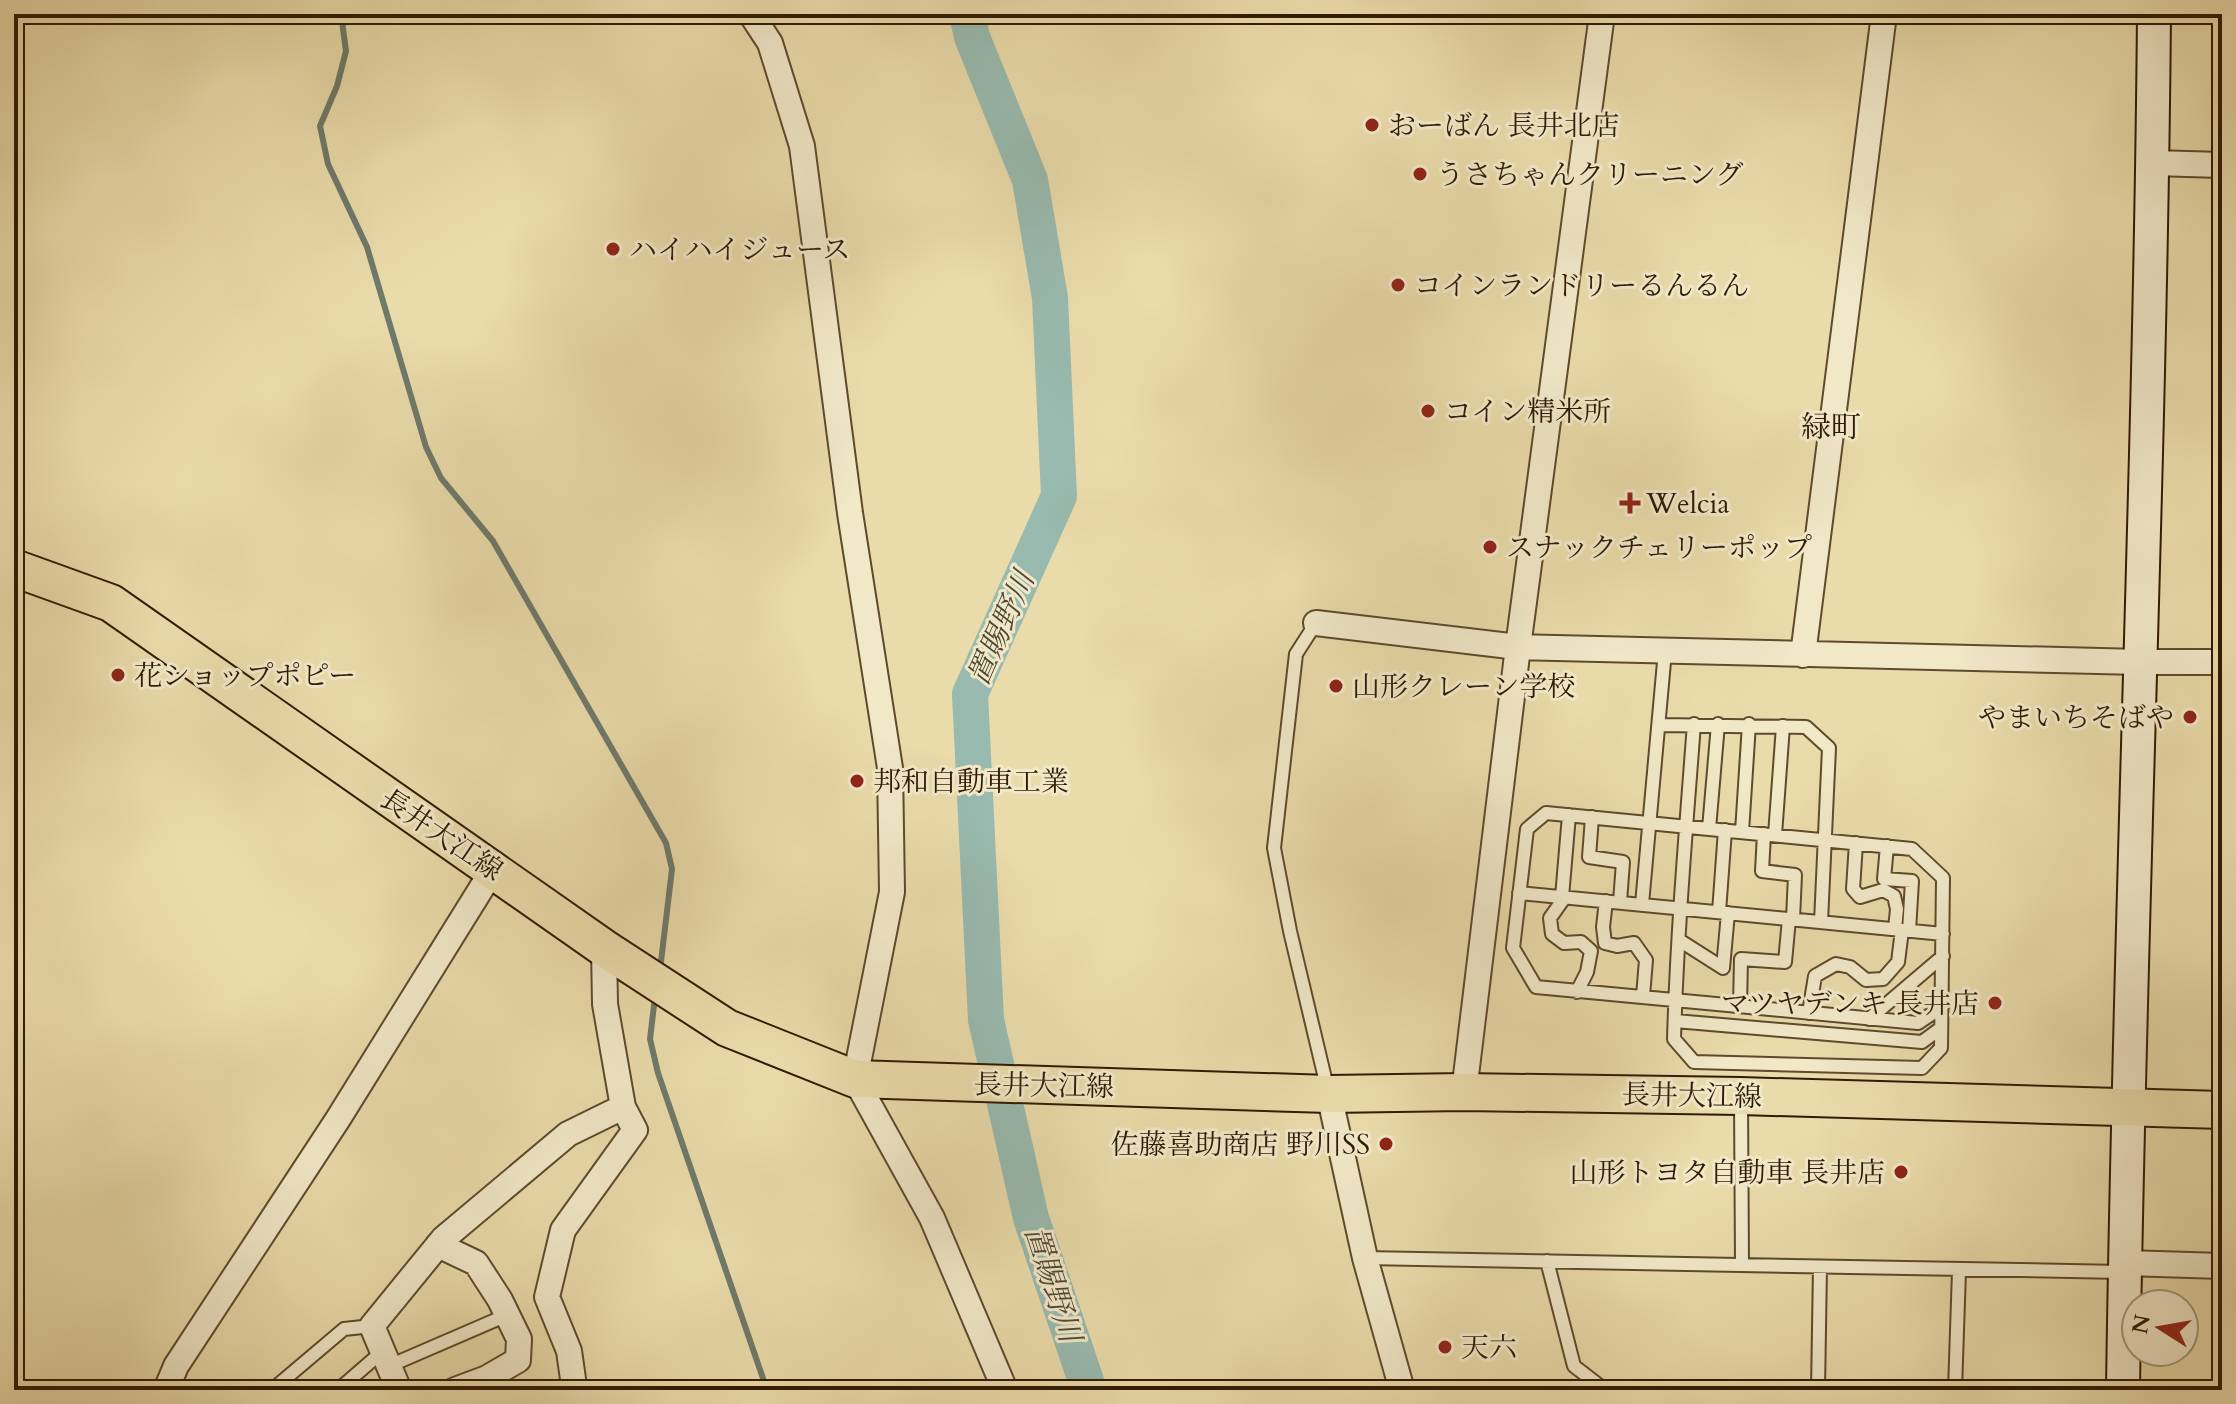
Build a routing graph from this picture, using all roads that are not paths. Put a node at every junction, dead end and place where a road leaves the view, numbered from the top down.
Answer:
1 (751, 14) edge
2 (1602, 14) edge
3 (1884, 14) edge
4 (2154, 14) edge
5 (2153, 163) junction
6 (2222, 165) edge
7 (14, 568) edge
8 (1316, 623) joint
9 (1518, 647) junction
10 (1665, 651) junction
11 (1803, 655) junction
12 (2141, 662) junction
13 (2222, 662) edge
14 (1694, 724) junction
15 (1718, 724) junction
16 (1749, 724) junction
17 (1661, 725) junction
18 (1783, 726) junction
19 (1569, 815) junction
20 (1592, 817) junction
21 (1650, 823) junction
22 (1686, 827) junction
23 (1709, 829) junction
24 (1725, 830) junction
25 (1742, 832) junction
26 (1770, 835) junction
27 (1825, 840) junction
28 (1856, 843) junction
29 (1887, 846) junction
30 (494, 868) junction
31 (1519, 893) junction
32 (1563, 897) junction
33 (1613, 902) junction
34 (1642, 904) junction
35 (1681, 908) junction
36 (1724, 912) junction
37 (1791, 919) junction
38 (1821, 922) junction
39 (1902, 930) junction
40 (1943, 934) junction
41 (1679, 940) junction
42 (604, 948) junction
43 (1943, 956) junction
44 (1577, 992) junction
45 (1643, 996) junction
46 (1675, 999) junction
47 (1740, 1006) junction
48 (1942, 1007) junction
49 (1809, 1013) junction
50 (1869, 1019) junction
51 (1675, 1021) junction
52 (1941, 1028) junction
53 (855, 1079) junction
54 (1464, 1092) junction
55 (1329, 1094) junction
56 (1741, 1096) junction
57 (623, 1107) junction
58 (2127, 1108) junction
59 (2222, 1110) edge
60 (438, 1245) junction
61 (1365, 1258) junction
62 (1547, 1261) junction
63 (1742, 1264) junction
64 (2222, 1266) edge
65 (1820, 1267) junction
66 (2125, 1267) junction
67 (1959, 1271) junction
68 (507, 1315) junction
69 (372, 1326) junction
70 (386, 1359) junction
71 (489, 1384) edge
72 (166, 1390) edge
73 (276, 1390) edge
74 (338, 1390) edge
75 (399, 1390) edge
76 (455, 1390) edge
77 (568, 1390) edge
78 (1005, 1390) edge
79 (1402, 1390) edge
80 (1605, 1390) edge
81 (1818, 1390) edge
82 (1955, 1390) edge
83 (2123, 1390) edge

1 - 53 street
2 - 9 street
3 - 11 street
4 - 5 street
5 - 6 street
5 - 12 street
7 - 30 main road, 長井大江線
8 - 9 street
8 - 55 lane
9 - 10 street
9 - 54 street
10 - 11 street
10 - 17 lane
11 - 12 street
12 - 13 street
12 - 58 street
14 - 15 lane
14 - 17 lane
14 - 22 lane
15 - 16 lane
15 - 23 lane
16 - 18 lane
16 - 25 lane
17 - 21 lane
18 - 26 lane
18 - 27 lane
19 - 20 lane
19 - 31 lane
19 - 32 lane
20 - 21 lane
20 - 33 lane
21 - 22 lane
21 - 34 lane
22 - 23 lane
22 - 35 lane
23 - 24 lane
24 - 25 lane
24 - 36 lane
25 - 26 lane
26 - 27 lane
26 - 37 lane
27 - 28 lane
27 - 38 lane
28 - 29 lane
28 - 39 lane
29 - 39 lane
29 - 40 lane
30 - 42 main road, 長井大江線
30 - 72 street
31 - 32 lane
31 - 44 lane
32 - 33 lane
32 - 44 lane
33 - 34 lane
33 - 45 lane
34 - 35 lane
35 - 36 lane
35 - 41 lane
36 - 37 lane
36 - 41 lane
37 - 38 lane
37 - 47 lane
38 - 39 lane
39 - 40 lane
39 - 49 lane
40 - 43 lane
41 - 46 lane
42 - 53 main road, 長井大江線
42 - 57 street
43 - 48 lane
43 - 50 lane
44 - 45 lane
45 - 46 lane
46 - 47 lane
46 - 51 lane
47 - 49 lane
48 - 50 lane
48 - 52 lane
49 - 50 lane
51 - 52 lane
51 - 52 lane
53 - 55 main road, 長井大江線
53 - 78 street
54 - 55 main road, 長井大江線
54 - 56 main road, 長井大江線
55 - 61 street
56 - 58 main road, 長井大江線
56 - 63 lane
57 - 60 street
57 - 77 street
58 - 59 main road, 長井大江線
58 - 66 street
60 - 68 street
60 - 69 street
61 - 62 lane
61 - 79 street
62 - 63 lane
62 - 80 lane
63 - 65 lane
64 - 66 street
65 - 67 lane
65 - 81 lane
66 - 67 lane
66 - 83 street
67 - 82 lane
68 - 70 lane
68 - 71 street
69 - 70 street
69 - 73 lane
70 - 74 lane
70 - 75 street
71 - 76 street

